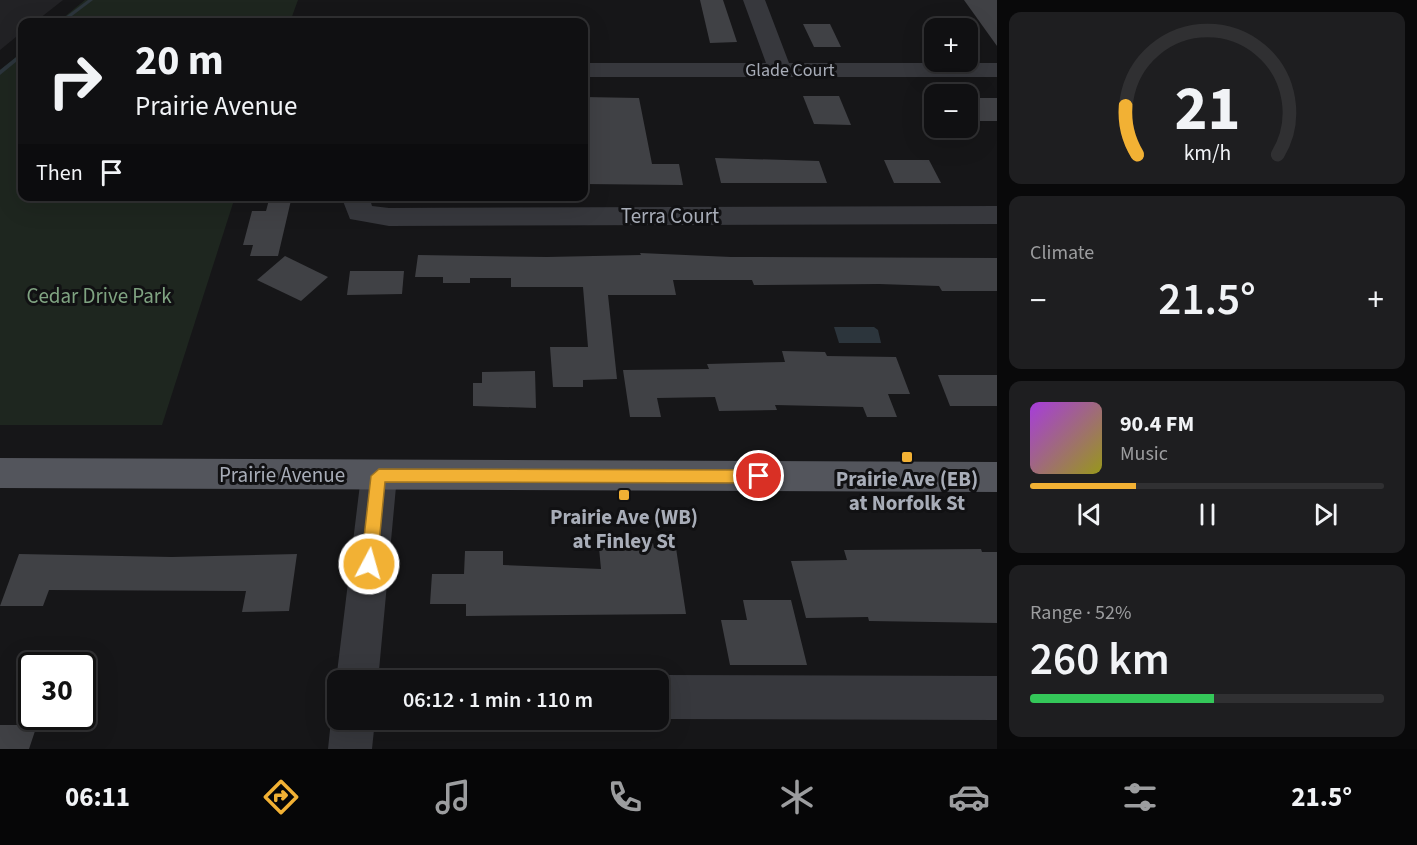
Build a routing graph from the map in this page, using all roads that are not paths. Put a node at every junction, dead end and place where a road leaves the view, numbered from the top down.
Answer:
1 (754, 0) edge
2 (780, 69) junction
3 (588, 70) edge
4 (997, 70) edge
5 (356, 201) edge
6 (997, 216) edge
7 (0, 473) edge
8 (379, 476) junction
9 (997, 477) edge
10 (358, 670) edge
11 (669, 697) edge
12 (997, 698) edge
13 (352, 730) edge
14 (350, 749) edge

1 - 2 street
2 - 3 street, Glade Court
2 - 4 street, Glade Court
5 - 6 street, Terra Court
7 - 8 main road, Prairie Avenue
8 - 9 main road, Prairie Avenue
8 - 10 street
11 - 12 street
13 - 14 street

